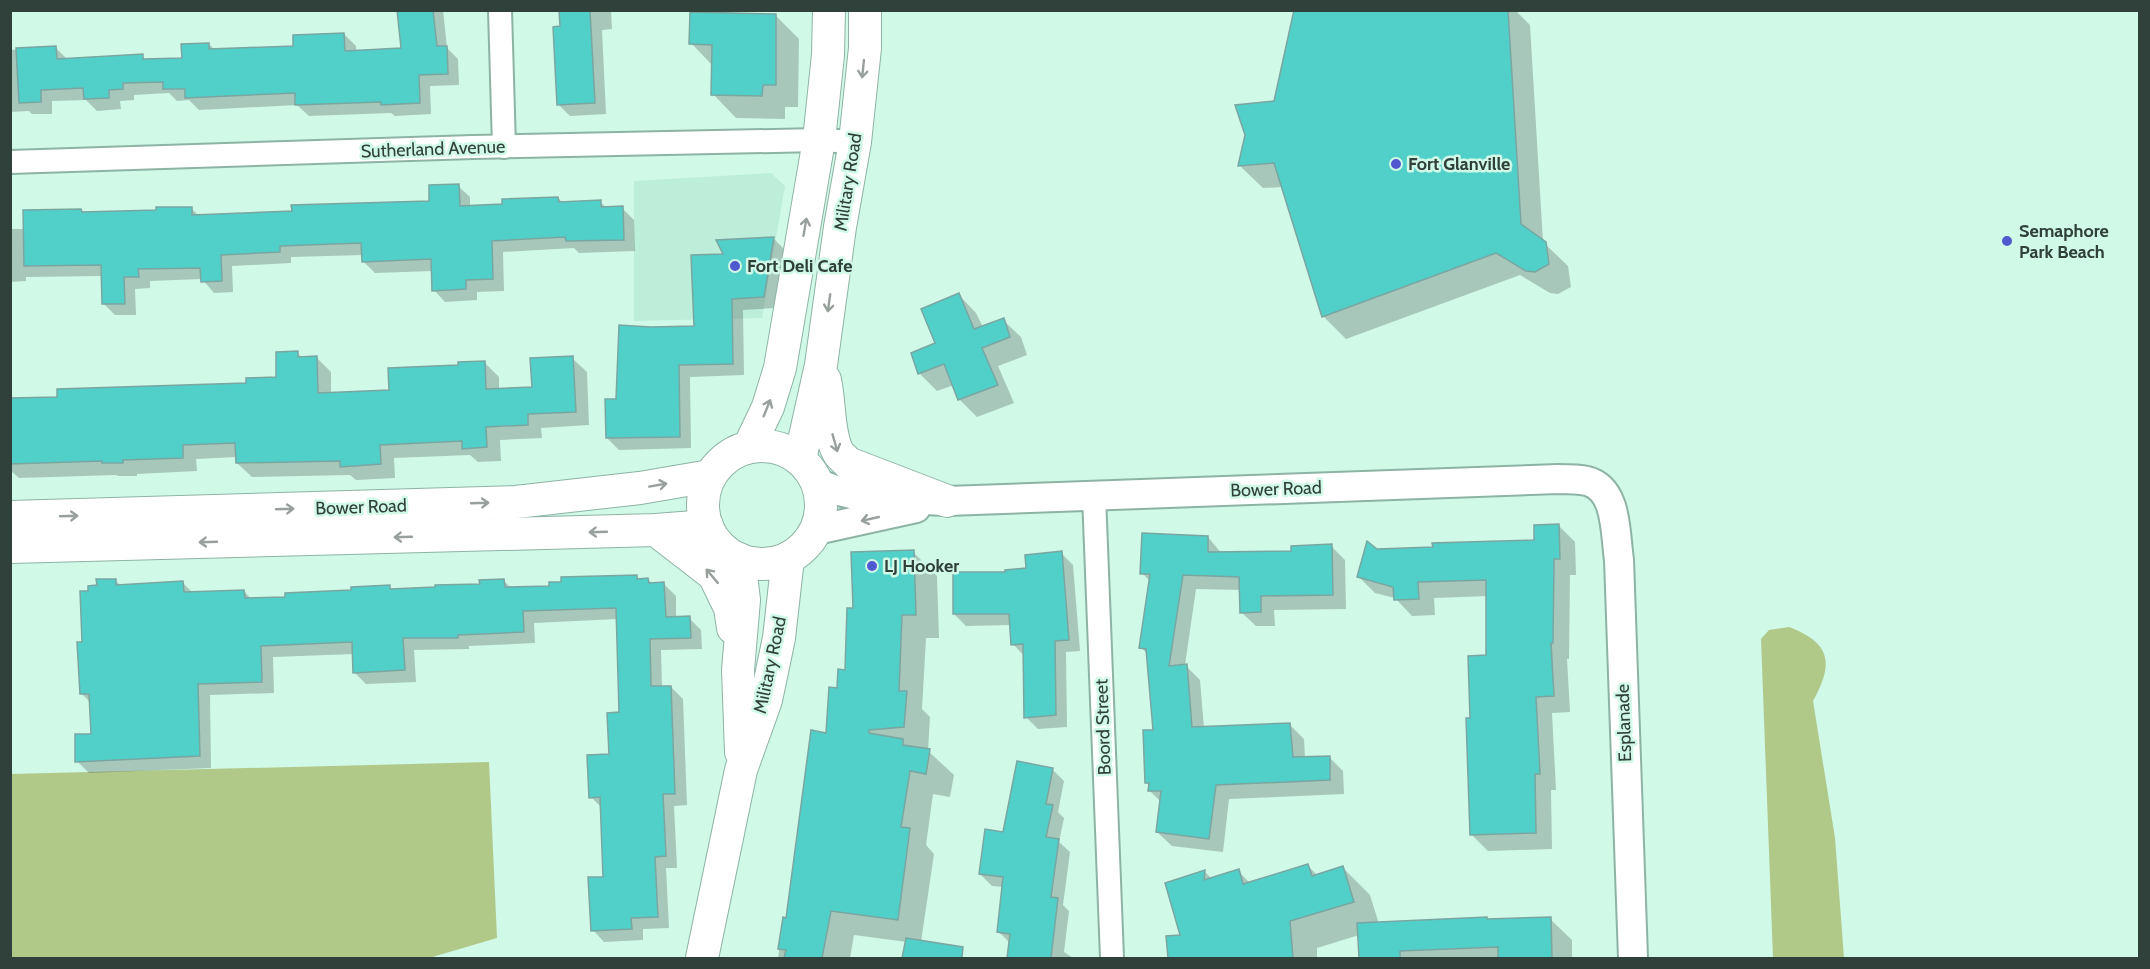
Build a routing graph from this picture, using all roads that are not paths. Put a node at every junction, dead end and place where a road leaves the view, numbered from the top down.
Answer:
1 (500, 10) edge
2 (828, 10) edge
3 (865, 10) edge
4 (819, 140) junction
5 (855, 142) junction
6 (504, 147) junction
7 (10, 162) edge
8 (821, 365) junction
9 (749, 447) junction
10 (809, 471) junction
11 (710, 476) junction
12 (1603, 489) joint
13 (1094, 495) junction
14 (948, 501) junction
15 (10, 517) edge
16 (707, 526) junction
17 (656, 530) junction
18 (816, 530) junction
19 (10, 547) edge
20 (788, 558) junction
21 (739, 559) junction
22 (738, 670) junction
23 (741, 770) junction
24 (695, 958) edge
25 (702, 958) edge
26 (1112, 958) edge
27 (1633, 958) edge

1 - 6 street
2 - 4 main road, Military Road
3 -> 5 main road, Military Road
4 - 5 street, Sutherland Avenue
4 - 6 street, Sutherland Avenue
9 -> 4 main road, Military Road
5 -> 8 main road, Military Road
6 - 7 street, Sutherland Avenue
8 - 10 main road, Military Road
8 -> 14 main road
9 - 10 main road
9 - 11 main road
10 - 14 street, Bower Road
10 - 18 main road
15 -> 11 main road, Bower Road
11 - 16 main road
12 - 13 street, Bower Road
12 - 27 street, Esplanade
13 - 14 street, Bower Road
13 - 26 street, Boord Street
14 -> 18 street, Bower Road
16 - 17 main road, Bower Road
16 - 21 main road
17 -> 19 main road, Bower Road
22 -> 17 main road
18 - 20 main road
20 - 21 main road
20 - 23 main road, Military Road
21 - 22 main road, Military Road
22 - 23 main road, Military Road
23 - 25 main road, Military Road
24 - 25 street

